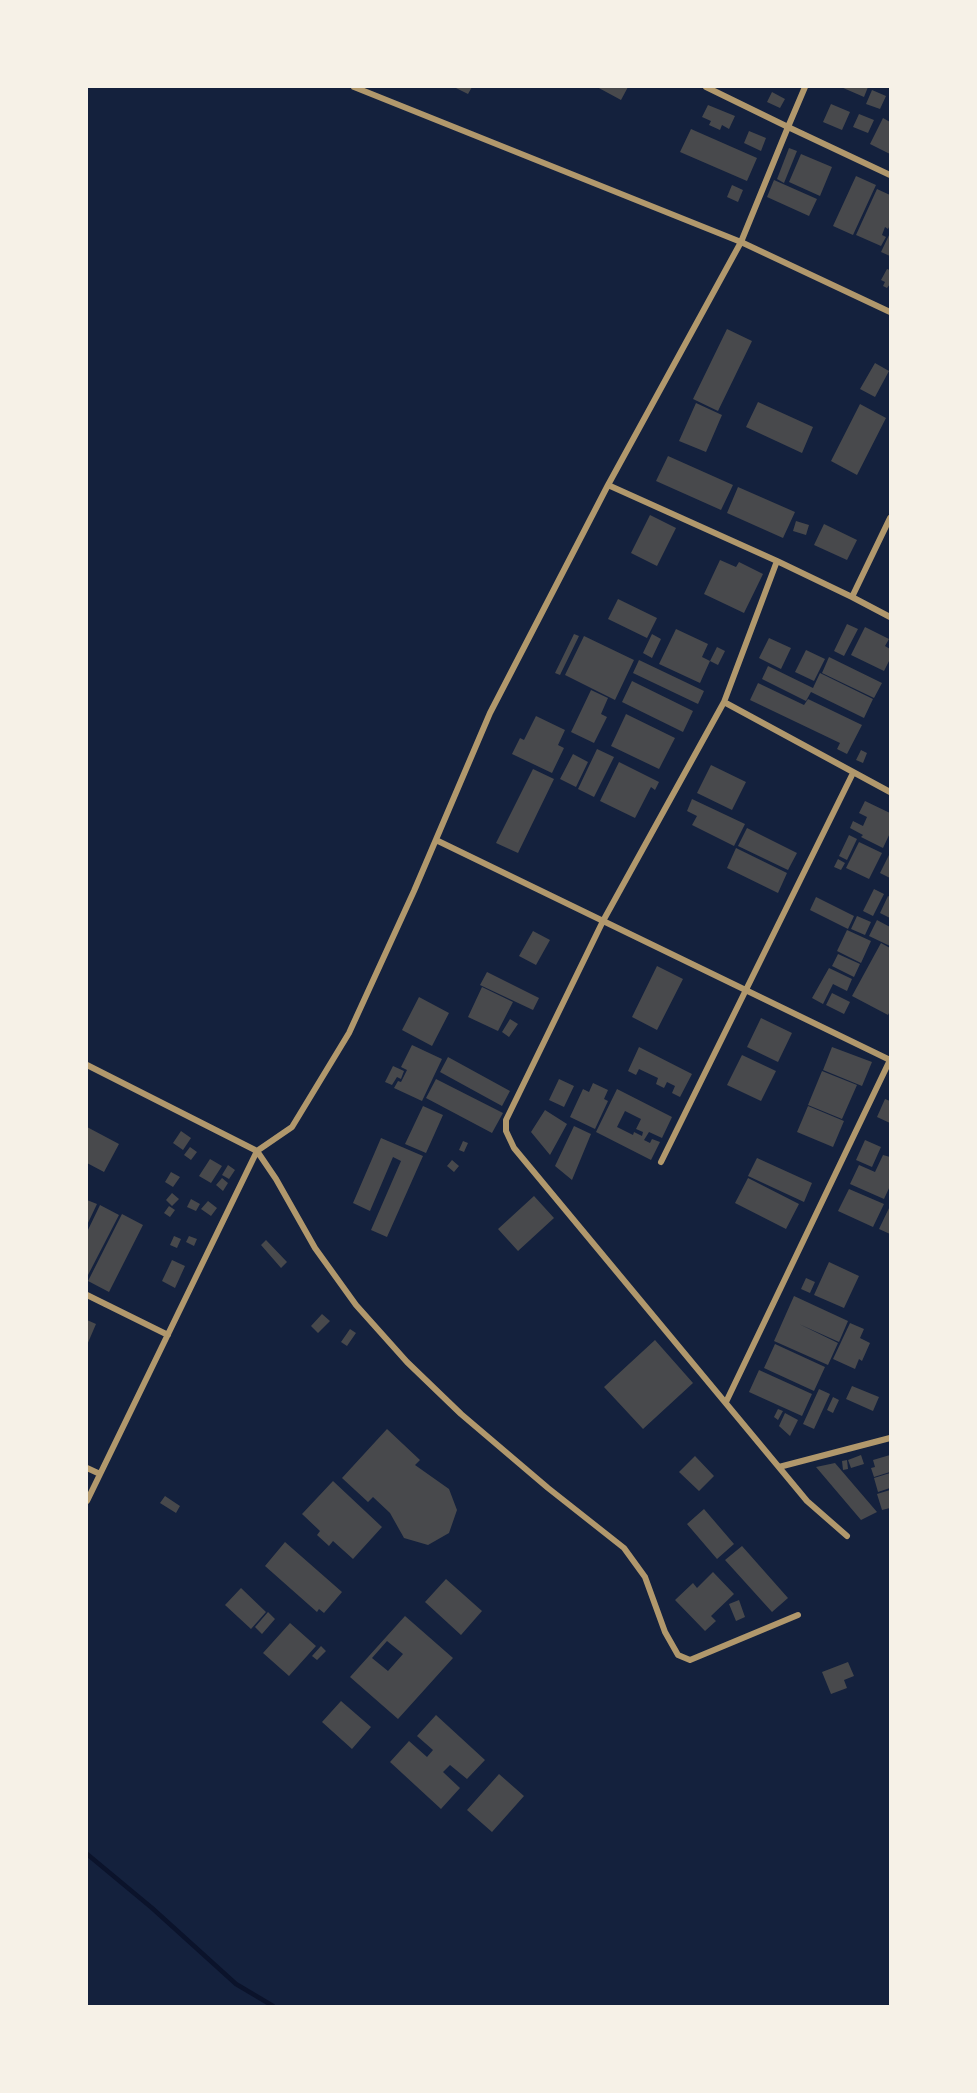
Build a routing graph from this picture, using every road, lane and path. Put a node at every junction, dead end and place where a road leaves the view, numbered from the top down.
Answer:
1 (354, 87) edge
2 (706, 87) edge
3 (806, 87) edge
4 (788, 127) junction
5 (890, 175) edge
6 (741, 242) junction
7 (890, 312) edge
8 (608, 485) junction
9 (890, 518) edge
10 (777, 561) junction
11 (852, 597) junction
12 (890, 618) edge
13 (724, 702) junction
14 (853, 773) junction
15 (890, 792) edge
16 (436, 840) junction
17 (603, 921) junction
18 (745, 990) junction
19 (890, 1060) edge
20 (87, 1065) edge
21 (257, 1151) junction
22 (661, 1162) dead end
23 (87, 1295) edge
24 (168, 1335) junction
25 (726, 1402) junction
26 (890, 1438) edge
27 (779, 1467) junction
28 (87, 1468) edge
29 (100, 1474) junction
30 (87, 1501) edge
31 (847, 1536) dead end
32 (798, 1615) dead end

1 - 6 street
2 - 4 street
3 - 4 street
4 - 5 street
4 - 6 street
6 - 7 street
6 - 8 street
8 - 10 street
8 - 16 street
9 - 11 street
10 - 11 street
10 - 13 street
11 - 12 street
13 - 14 street
13 - 17 street
14 - 15 street
14 - 18 street
16 - 17 street
16 - 21 street
17 - 18 street
17 - 25 street
18 - 19 street
18 - 22 street
19 - 25 street
20 - 21 street
21 - 24 street
21 - 32 street
23 - 24 street
24 - 29 street
25 - 27 street
26 - 27 street
27 - 31 street
28 - 29 street
29 - 30 street

